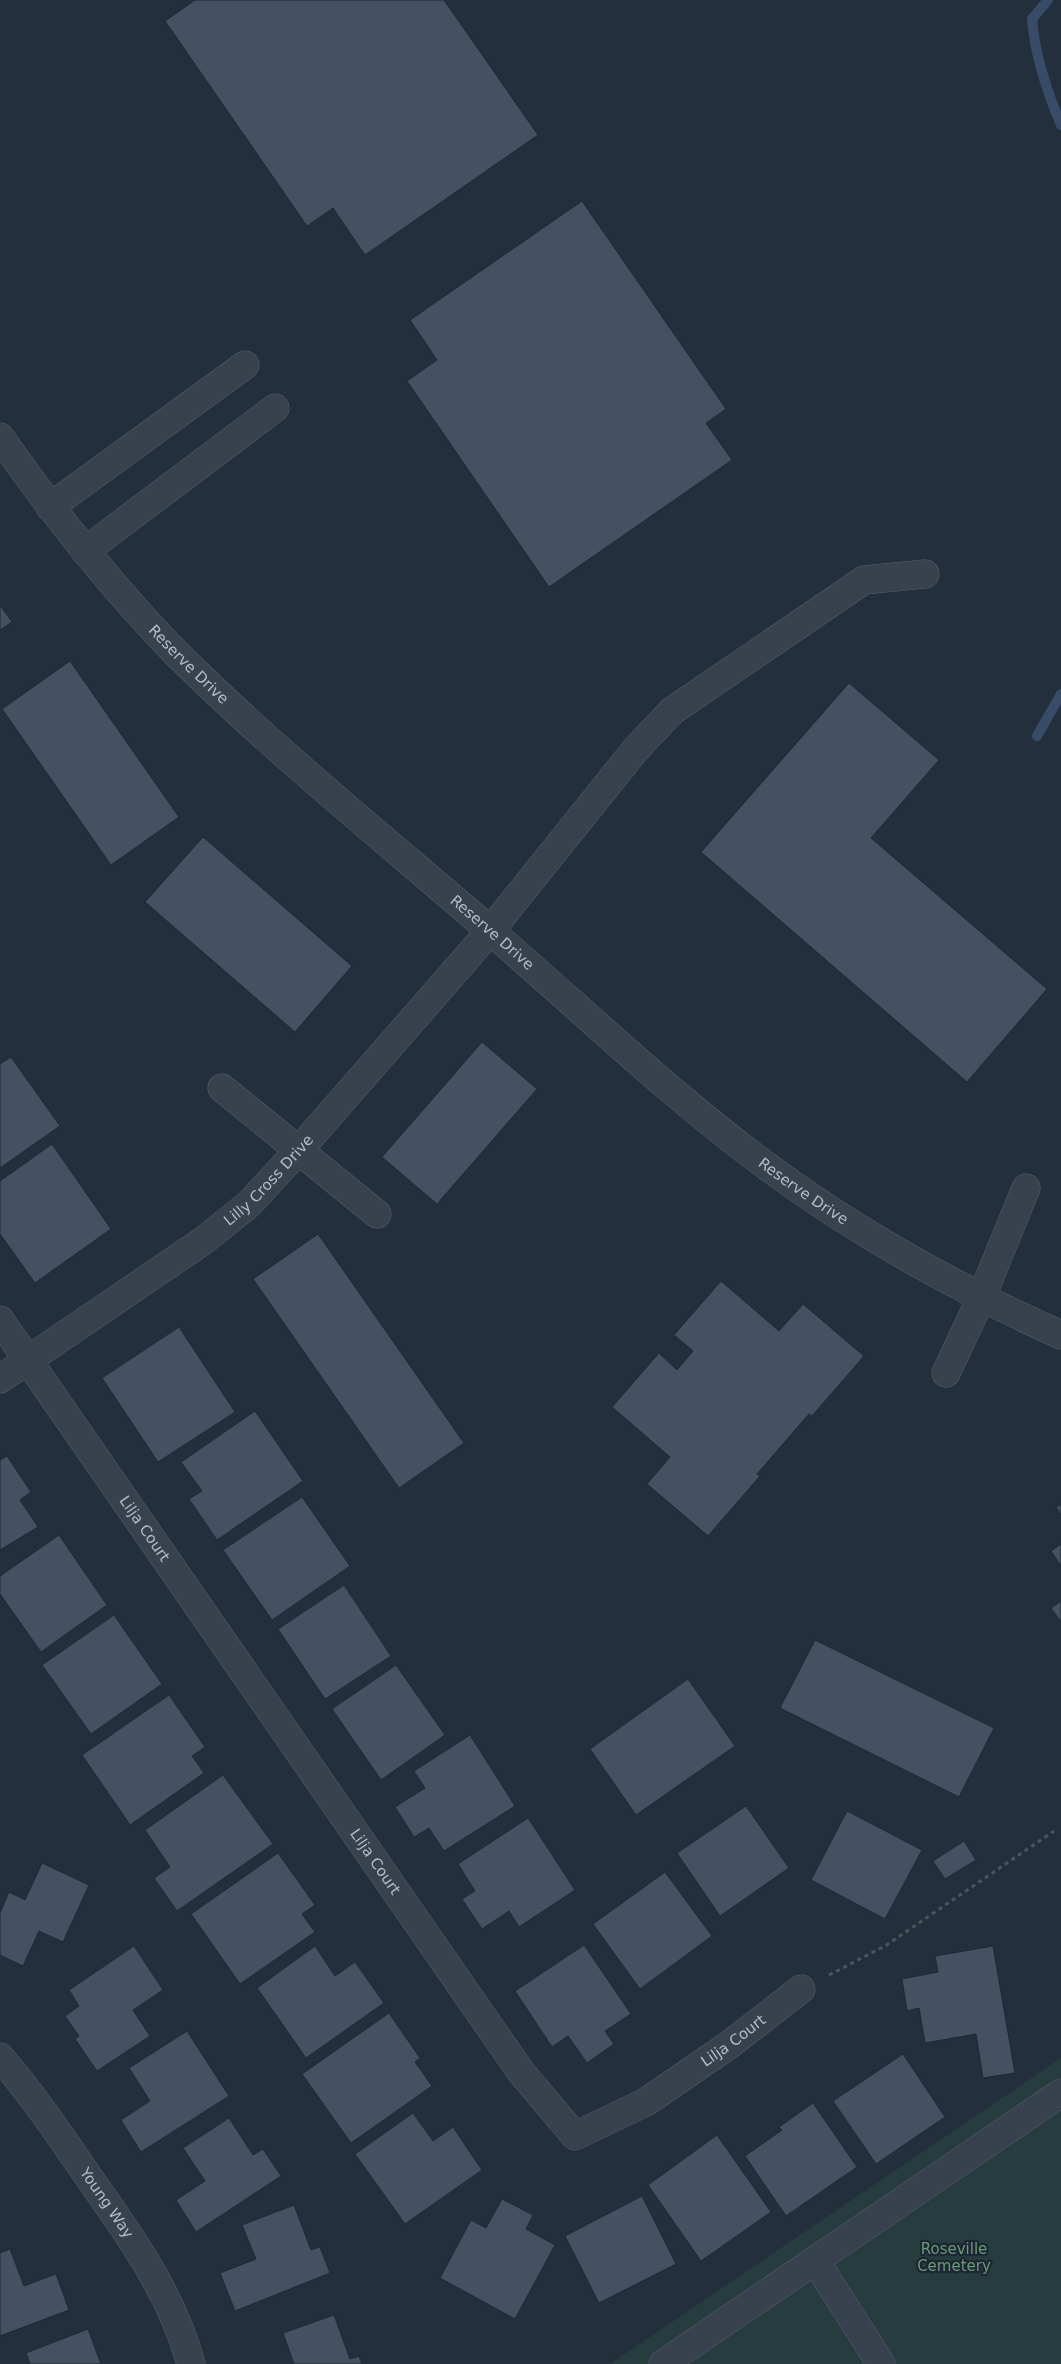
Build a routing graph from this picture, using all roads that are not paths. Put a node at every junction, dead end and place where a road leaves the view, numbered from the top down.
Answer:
1 (245, 365) dead end
2 (275, 408) dead end
3 (0, 438) edge
4 (50, 507) junction
5 (85, 551) junction
6 (925, 574) dead end
7 (490, 931) junction
8 (222, 1088) dead end
9 (299, 1150) junction
10 (1026, 1188) dead end
11 (377, 1214) dead end
12 (982, 1296) junction
13 (0, 1320) edge
14 (1061, 1336) edge
15 (28, 1360) junction
16 (946, 1373) dead end
17 (0, 1379) edge
18 (801, 1989) road end
19 (0, 2057) edge
20 (1061, 2093) edge
21 (815, 2260) junction
22 (191, 2364) edge
23 (663, 2364) edge
24 (882, 2364) edge

1 - 4 street
2 - 5 street
3 - 4 street, Reserve Drive
4 - 5 street, Reserve Drive
5 - 7 street, Reserve Drive
6 - 7 street, Lilly Cross Drive
7 - 9 street, Lilly Cross Drive
7 - 12 street, Reserve Drive
8 - 9 street
9 - 11 street
9 - 15 street, Lilly Cross Drive
10 - 12 street
12 - 14 street, Reserve Drive
12 - 16 street
13 - 15 street
15 - 17 street, Lilly Cross Drive
15 - 18 street, Lilja Court
19 - 22 street, Young Way
20 - 21 street
21 - 23 street
21 - 24 street

